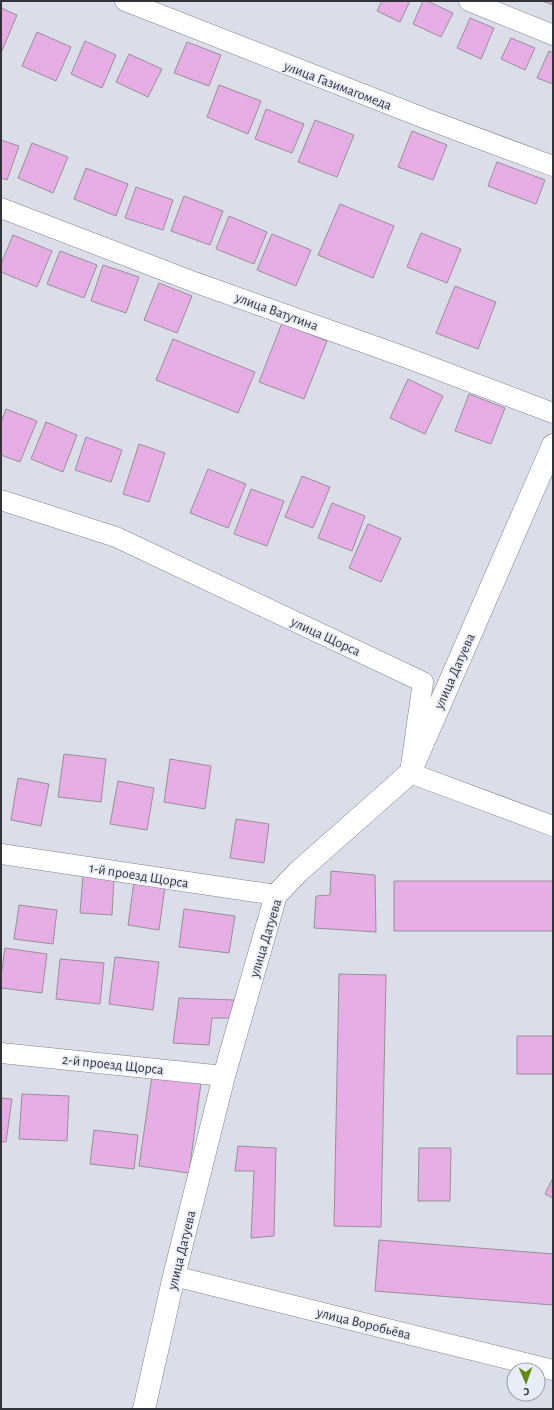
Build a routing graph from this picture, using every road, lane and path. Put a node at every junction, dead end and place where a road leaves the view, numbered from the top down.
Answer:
1 (125, 1) edge
2 (469, 1) edge
3 (553, 35) edge
4 (553, 166) edge
5 (1, 208) edge
6 (553, 413) edge
7 (553, 445) edge
8 (1, 500) edge
9 (410, 773) junction
10 (553, 826) edge
11 (1, 854) edge
12 (276, 895) junction
13 (1, 1053) edge
14 (224, 1076) junction
15 (174, 1276) junction
16 (553, 1370) edge
17 (144, 1409) edge

1 - 4 street, улица Газимагомеда
2 - 3 street
5 - 6 street, улица Ватутина
7 - 9 street, улица Датуева
8 - 9 street, улица Щорса
9 - 10 street
9 - 12 street, улица Датуева
11 - 12 street, 1-й проезд Щорса
12 - 14 street, улица Датуева
13 - 14 street, 2-й проезд Щорса
14 - 15 street, улица Датуева
15 - 16 street, улица Воробьёва
15 - 17 street, улица Датуева

